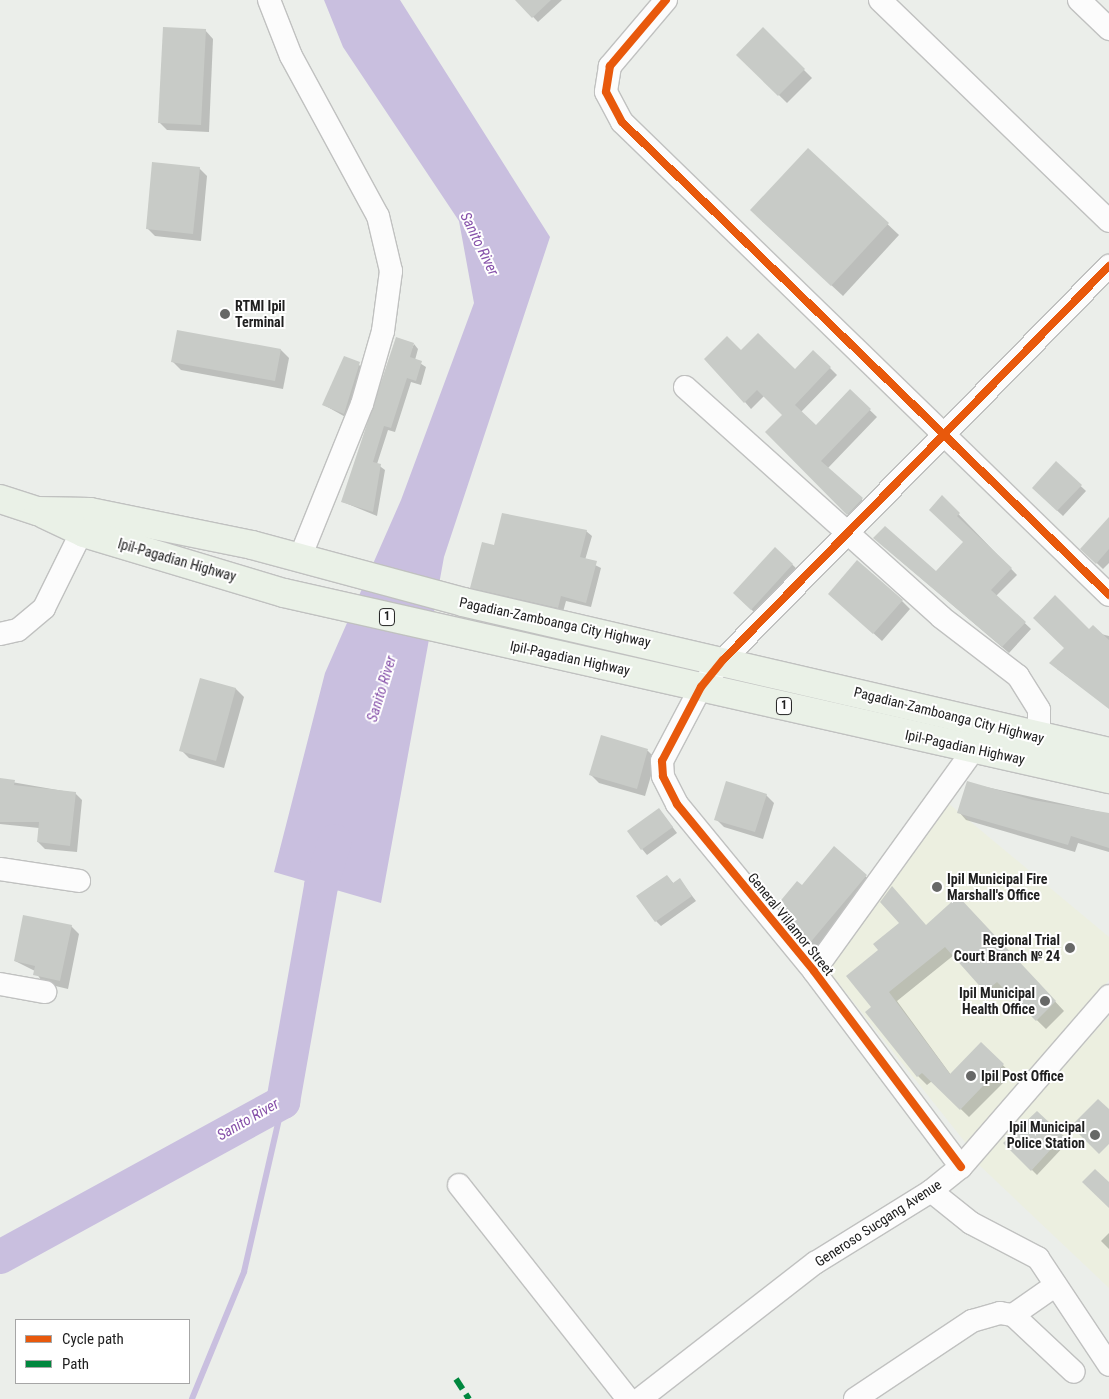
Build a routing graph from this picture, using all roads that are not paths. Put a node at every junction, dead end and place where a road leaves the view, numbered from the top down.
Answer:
1 (269, 0) edge
2 (666, 0) edge
3 (880, 0) edge
4 (1079, 0) edge
5 (1109, 29) edge
6 (1109, 221) edge
7 (1109, 266) edge
8 (685, 387) dead end
9 (946, 432) junction
10 (0, 499) edge
11 (87, 523) junction
12 (849, 532) junction
13 (299, 560) junction
14 (1109, 595) edge
15 (0, 634) edge
16 (723, 660) junction
17 (701, 688) junction
18 (991, 725) junction
19 (1039, 736) junction
20 (974, 750) junction
21 (1109, 752) edge
22 (1109, 779) edge
23 (0, 869) edge
24 (79, 881) dead end
25 (814, 971) junction
26 (0, 984) edge
27 (45, 992) dead end
28 (1109, 996) edge
29 (961, 1167) junction
30 (460, 1185) dead end
31 (931, 1191) junction
32 (1056, 1286) junction
33 (1013, 1315) junction
34 (1109, 1365) edge
35 (1074, 1372) dead end
36 (628, 1399) edge
37 (640, 1399) edge
38 (856, 1399) edge

1 - 13 street
2 - 9 street
3 - 6 street
4 - 5 street
7 - 9 street, General Villamor Street
8 - 12 street
9 - 12 street, General Villamor Street
9 - 14 street
10 - 11 main road, Ipil-Pagadian Highway / 1
11 - 13 main road, Pagadian-Zamboanga City Highway / 1
11 - 15 street
11 - 17 main road, Ipil-Pagadian Highway / 1
12 - 16 street, General Villamor Street
12 - 19 street
13 - 16 main road, Pagadian-Zamboanga City Highway / 1
16 - 17 street, General Villamor Street
16 - 18 main road, Pagadian-Zamboanga City Highway / 1
17 - 20 main road, Ipil-Pagadian Highway / 1
17 - 25 street, General Villamor Street
18 - 19 main road, Pagadian-Zamboanga City Highway / 1
18 - 20 street
19 - 21 main road, Pagadian-Zamboanga City Highway / 1
20 - 22 main road, Ipil-Pagadian Highway / 1
20 - 25 street
23 - 24 street
25 - 29 street, General Villamor Street
26 - 27 street
28 - 29 street, Generoso Sucgang Avenue
29 - 31 street, Generoso Sucgang Avenue
30 - 36 street
31 - 32 street
31 - 37 street, Generoso Sucgang Avenue
32 - 33 street
32 - 34 street
33 - 35 street
33 - 38 street

